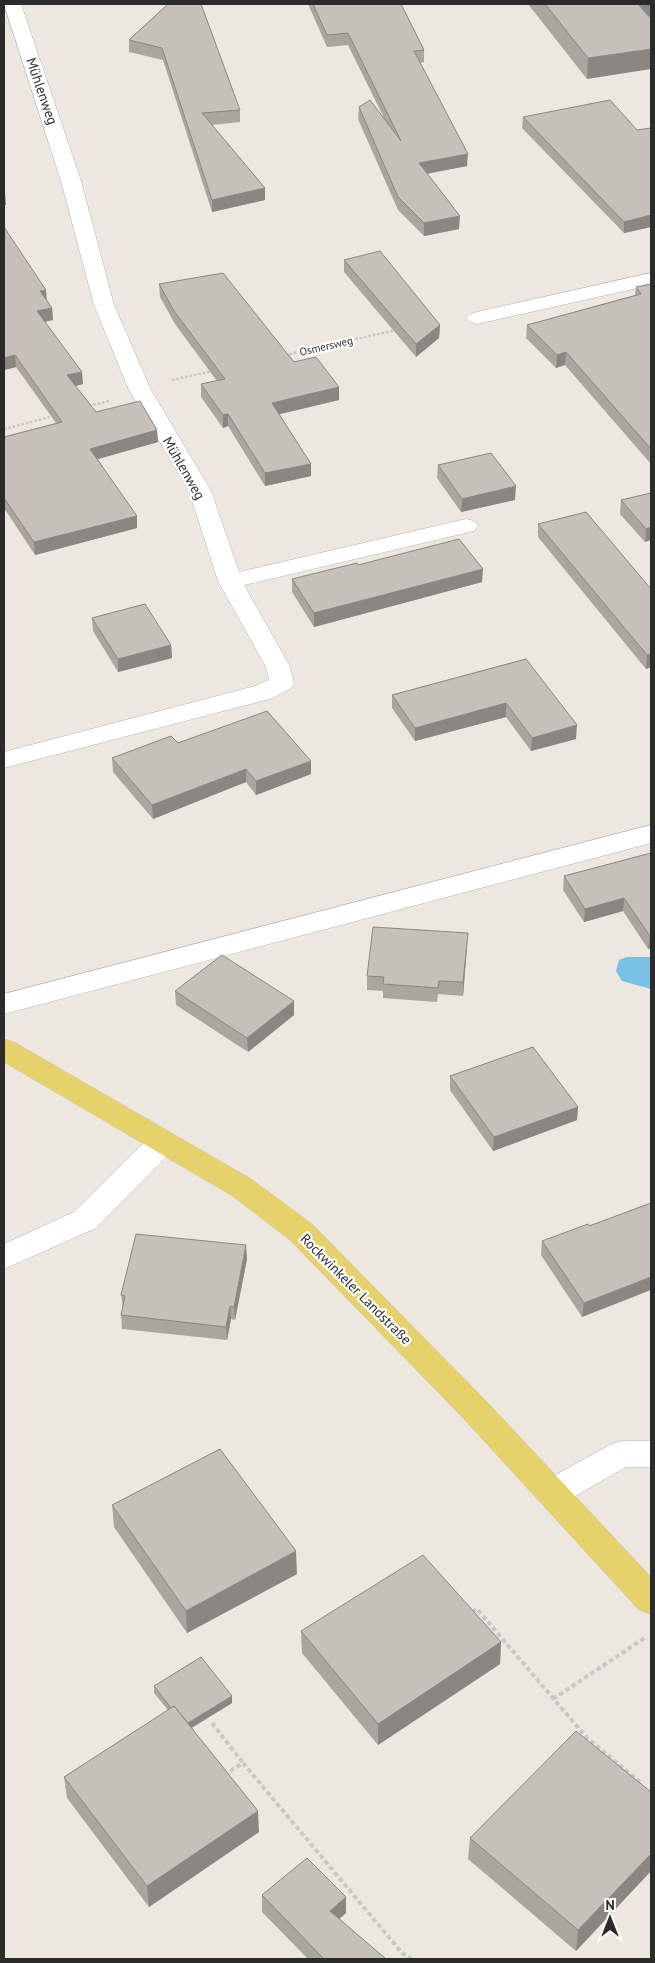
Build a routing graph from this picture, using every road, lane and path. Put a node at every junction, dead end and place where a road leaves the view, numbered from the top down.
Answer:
1 (12, 4) edge
2 (651, 279) edge
3 (477, 318) dead end
4 (397, 330) edge
5 (284, 355) edge
6 (218, 370) edge
7 (140, 390) junction
8 (87, 407) edge
9 (59, 414) edge
10 (4, 429) edge
11 (466, 526) dead end
12 (230, 581) junction
13 (4, 760) edge
14 (651, 834) edge
15 (4, 1004) edge
16 (4, 1049) edge
17 (163, 1142) junction
18 (4, 1257) edge
19 (651, 1454) edge
20 (552, 1493) junction
21 (651, 1600) edge
22 (469, 1614) edge
23 (651, 1633) edge
24 (553, 1699) junction
25 (212, 1723) dead end
26 (243, 1763) junction
27 (217, 1779) edge
28 (634, 1789) edge
29 (410, 1959) edge

1 - 7 street, Mühlenweg
2 - 3 street
4 - 5 path, Osmersweg
6 - 7 path
7 - 8 path
7 - 12 street, Mühlenweg
9 - 10 path
11 - 12 street
12 - 13 street, Mühlenweg
14 - 15 street
16 - 17 main road, Rockwinkeler Landstraße
17 - 18 street
17 - 20 main road, Rockwinkeler Landstraße
19 - 20 street
20 - 21 main road, Rockwinkeler Landstraße
22 - 24 path
23 - 24 path
24 - 28 path
25 - 26 path
26 - 27 path
26 - 29 path

